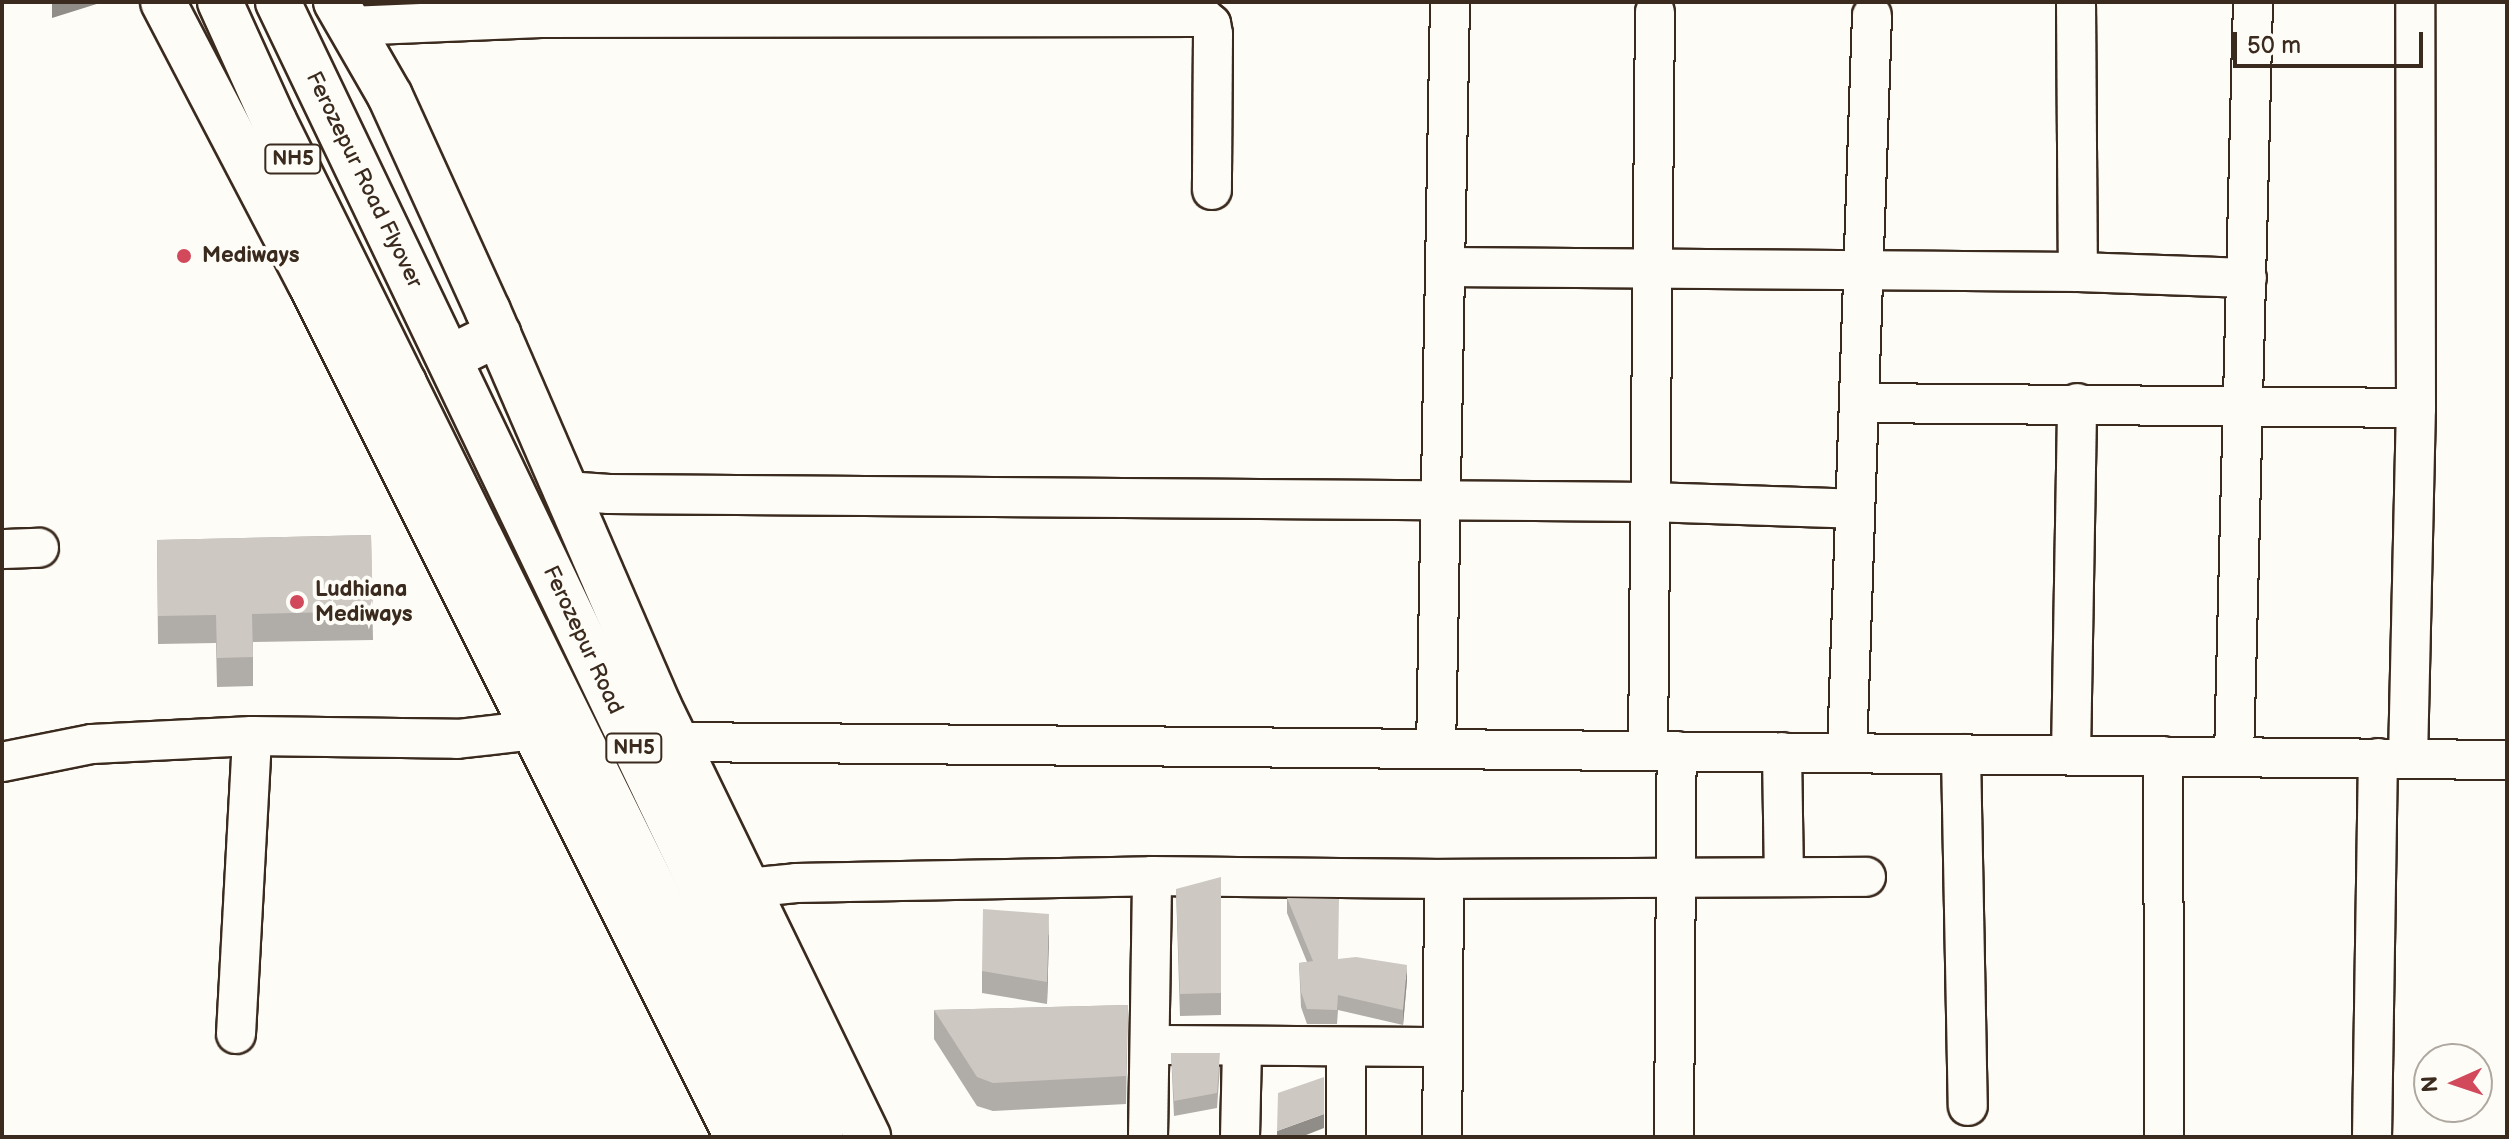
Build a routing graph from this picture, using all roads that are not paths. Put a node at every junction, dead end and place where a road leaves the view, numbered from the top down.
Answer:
1 (163, 2) edge
2 (220, 2) edge
3 (278, 2) edge
4 (1450, 2) edge
5 (2076, 2) edge
6 (2253, 2) edge
7 (2415, 2) edge
8 (1655, 12) dead end
9 (343, 14) edge
10 (1872, 15) dead end
11 (1212, 190) dead end
12 (1445, 267) junction
13 (1652, 269) junction
14 (1863, 271) junction
15 (2078, 272) junction
16 (2247, 278) junction
17 (498, 334) junction
18 (449, 358) junction
19 (387, 392) junction
20 (1859, 403) junction
21 (2077, 403) junction
22 (2242, 404) junction
23 (2416, 408) junction
24 (566, 491) junction
25 (1442, 501) junction
26 (1649, 502) junction
27 (1855, 509) junction
28 (535, 730) junction
29 (252, 736) junction
30 (677, 742) junction
31 (1436, 749) junction
32 (1662, 751) junction
33 (1782, 752) junction
34 (1847, 753) junction
35 (1961, 754) junction
36 (2071, 755) junction
37 (2163, 756) junction
38 (2234, 757) junction
39 (2393, 758) junction
40 (2507, 760) edge
41 (2, 762) edge
42 (1152, 876) junction
43 (1784, 877) junction
44 (1866, 877) dead end
45 (1676, 878) junction
46 (1444, 879) junction
47 (747, 888) junction
48 (236, 1034) dead end
49 (1150, 1045) junction
50 (1242, 1046) junction
51 (1346, 1047) junction
52 (1443, 1047) junction
53 (1968, 1106) dead end
54 (737, 1137) edge
55 (777, 1137) edge
56 (821, 1137) edge
57 (868, 1137) edge
58 (1148, 1137) edge
59 (1240, 1137) edge
60 (1346, 1137) edge
61 (1442, 1137) edge
62 (1674, 1137) edge
63 (2164, 1137) edge
64 (2372, 1137) edge

1 - 19 main road
2 - 19 main road, NH5
3 - 18 main road, Ferozepur Road Flyover / NH5
4 - 12 street
5 - 15 street
6 - 16 street
7 - 23 street
8 - 13 street
9 - 11 street
9 - 17 main road
10 - 14 street
12 - 13 street
12 - 25 street
13 - 14 street
13 - 26 street
14 - 15 street
14 - 20 street
15 - 16 street
16 - 22 street
17 - 18 main road
17 - 24 main road
18 - 56 main road, Ferozepur Road / NH5
19 - 28 main road
19 - 55 main road, Ferozepur Road / NH5
20 - 21 street
20 - 27 street
21 - 22 street
21 - 36 street
22 - 23 street
22 - 38 street
23 - 39 street
24 - 25 street
24 - 30 main road
25 - 26 street
25 - 31 street
26 - 27 street
26 - 32 street
27 - 34 street
28 - 29 street
28 - 54 main road
29 - 41 street
29 - 48 street
30 - 31 street
30 - 47 main road
31 - 32 street
32 - 33 street
32 - 45 street
33 - 34 street
33 - 43 street
34 - 35 street
35 - 36 street
35 - 53 street
36 - 37 street
37 - 38 street
37 - 63 street
38 - 39 street
39 - 40 street
39 - 64 street
42 - 46 street
42 - 47 street
42 - 49 street
43 - 44 street
43 - 45 street
45 - 46 street
45 - 62 street
46 - 52 street
47 - 57 main road
49 - 50 street
49 - 58 street
50 - 51 street
50 - 59 street
51 - 52 street
51 - 60 street
52 - 61 street

